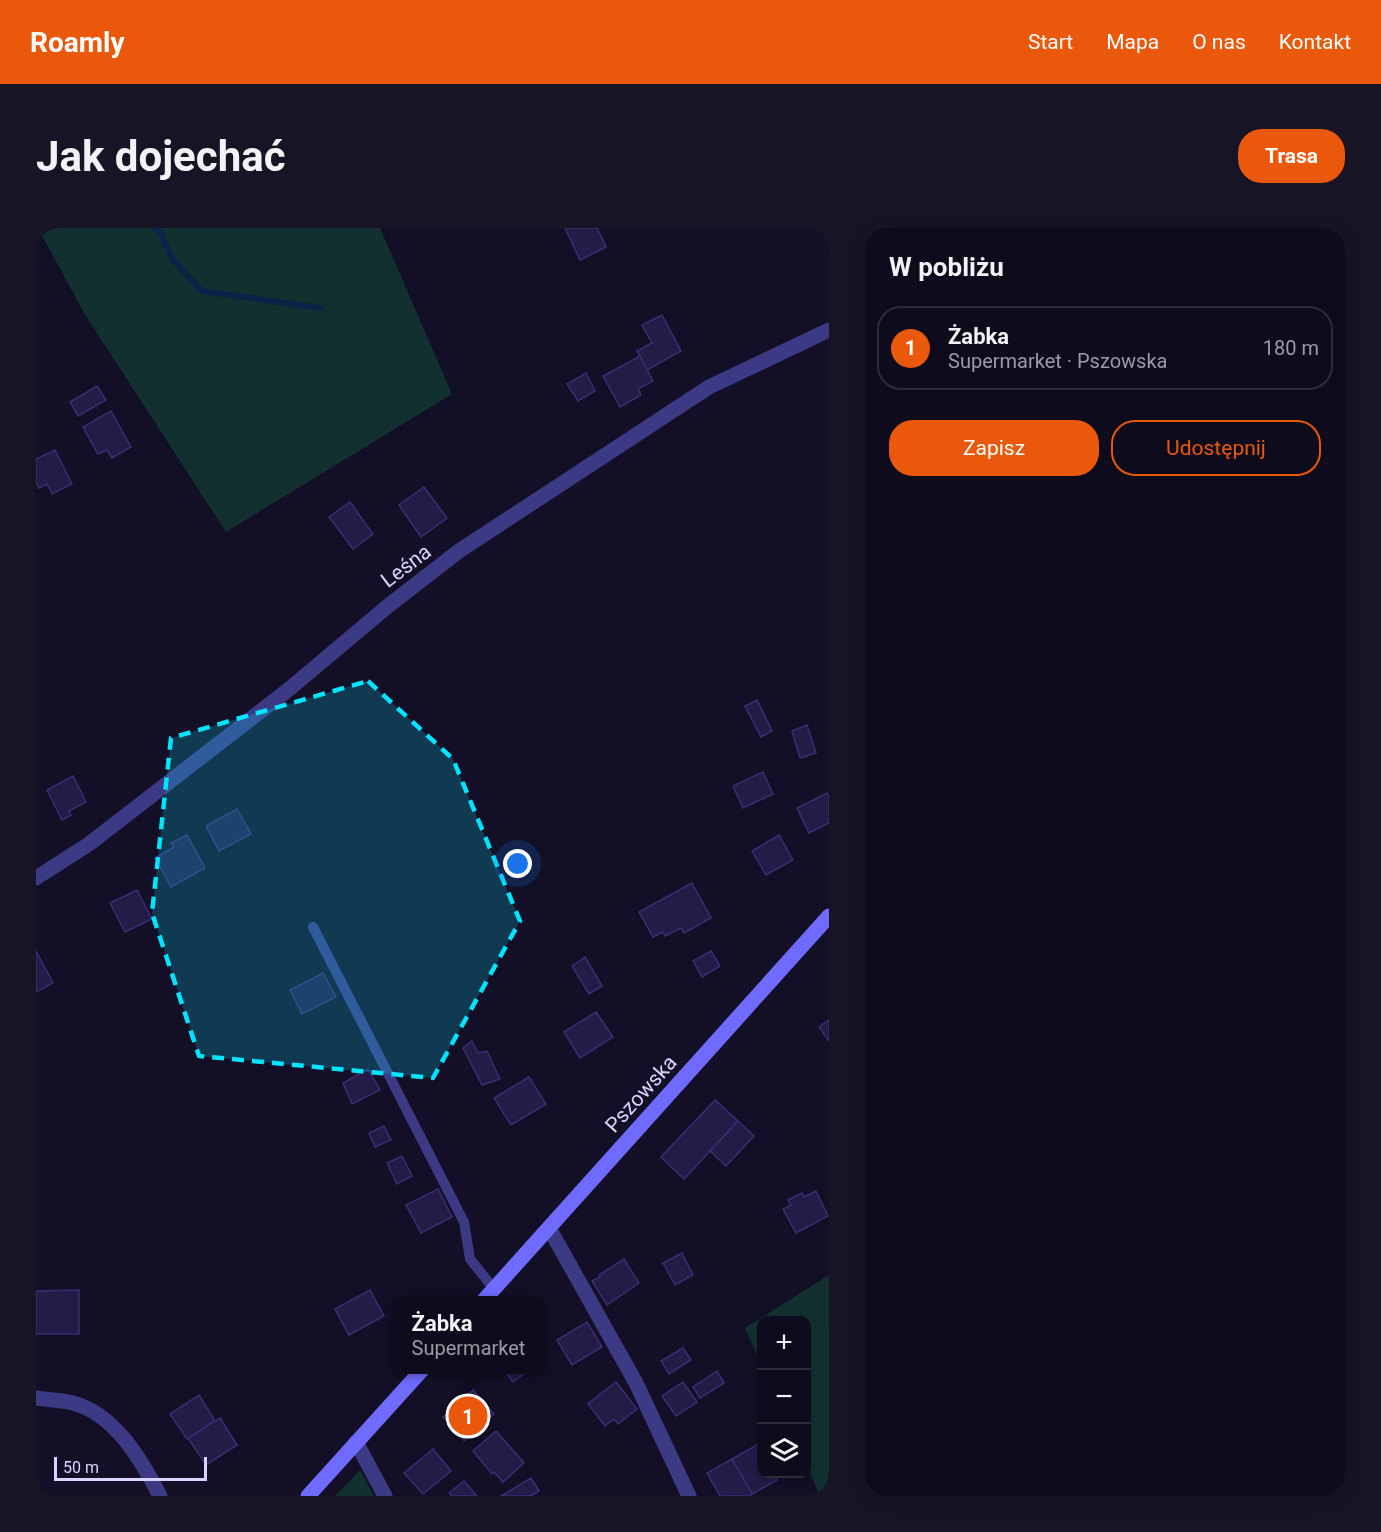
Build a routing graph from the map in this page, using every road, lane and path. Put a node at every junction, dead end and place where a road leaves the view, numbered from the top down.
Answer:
1 (829, 330) edge
2 (36, 878) edge
3 (829, 916) edge
4 (313, 927) dead end
5 (549, 1228) junction
6 (489, 1295) edge
7 (418, 1374) edge
8 (36, 1398) edge
9 (356, 1442) junction
10 (160, 1496) edge
11 (308, 1496) edge
12 (386, 1496) edge
13 (689, 1496) edge

1 - 2 street, Leśna
3 - 5 main road, Pszowska
4 - 6 lane
5 - 6 main road, Pszowska
5 - 13 street
7 - 9 main road
8 - 10 street
9 - 11 main road
9 - 12 street

